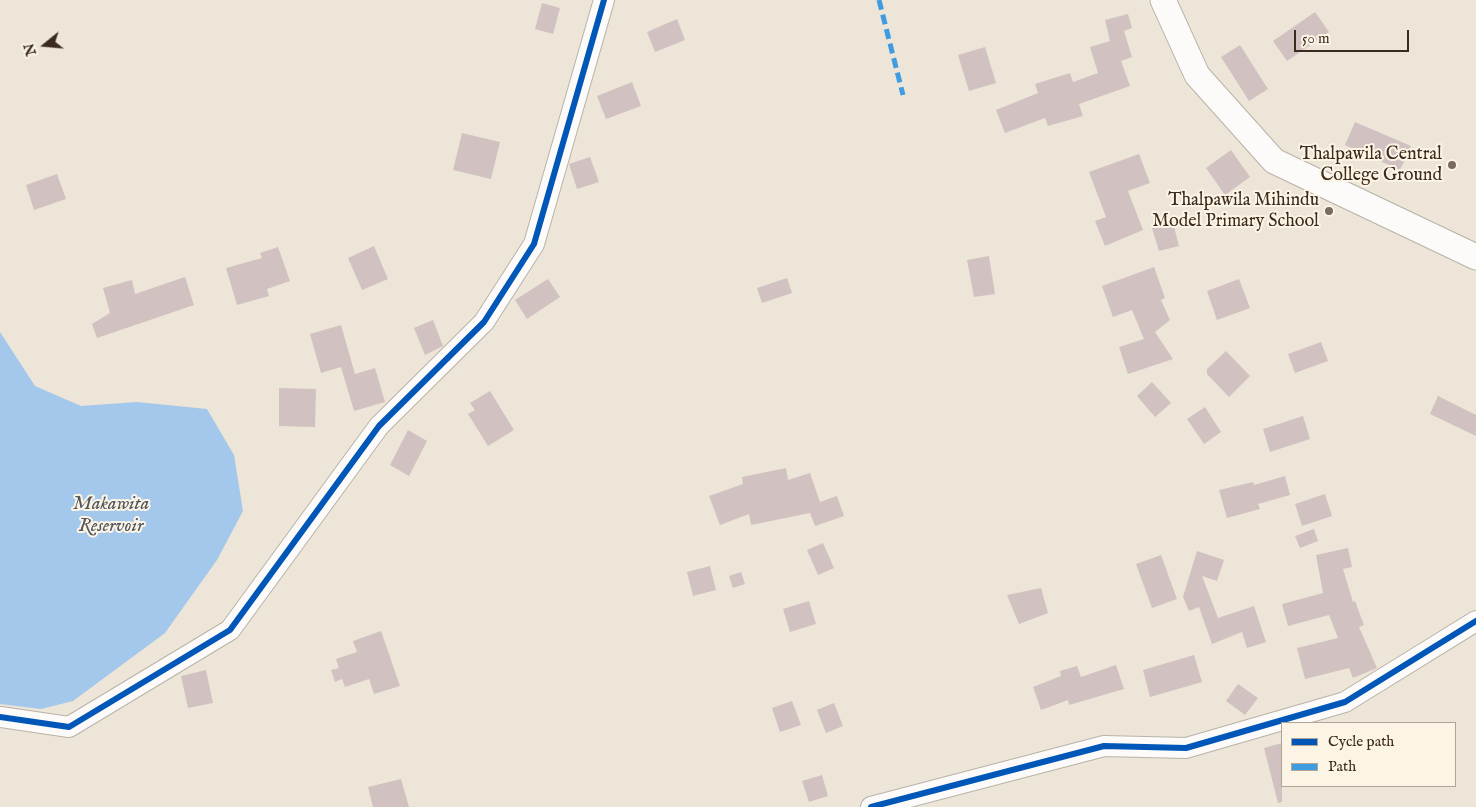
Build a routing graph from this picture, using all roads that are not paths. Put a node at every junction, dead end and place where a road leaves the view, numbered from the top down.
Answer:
1 (604, 0) edge
2 (1163, 0) edge
3 (1476, 257) edge
4 (1476, 621) edge
5 (0, 717) edge
6 (871, 807) edge

1 - 5 street
2 - 3 main road
4 - 6 street

